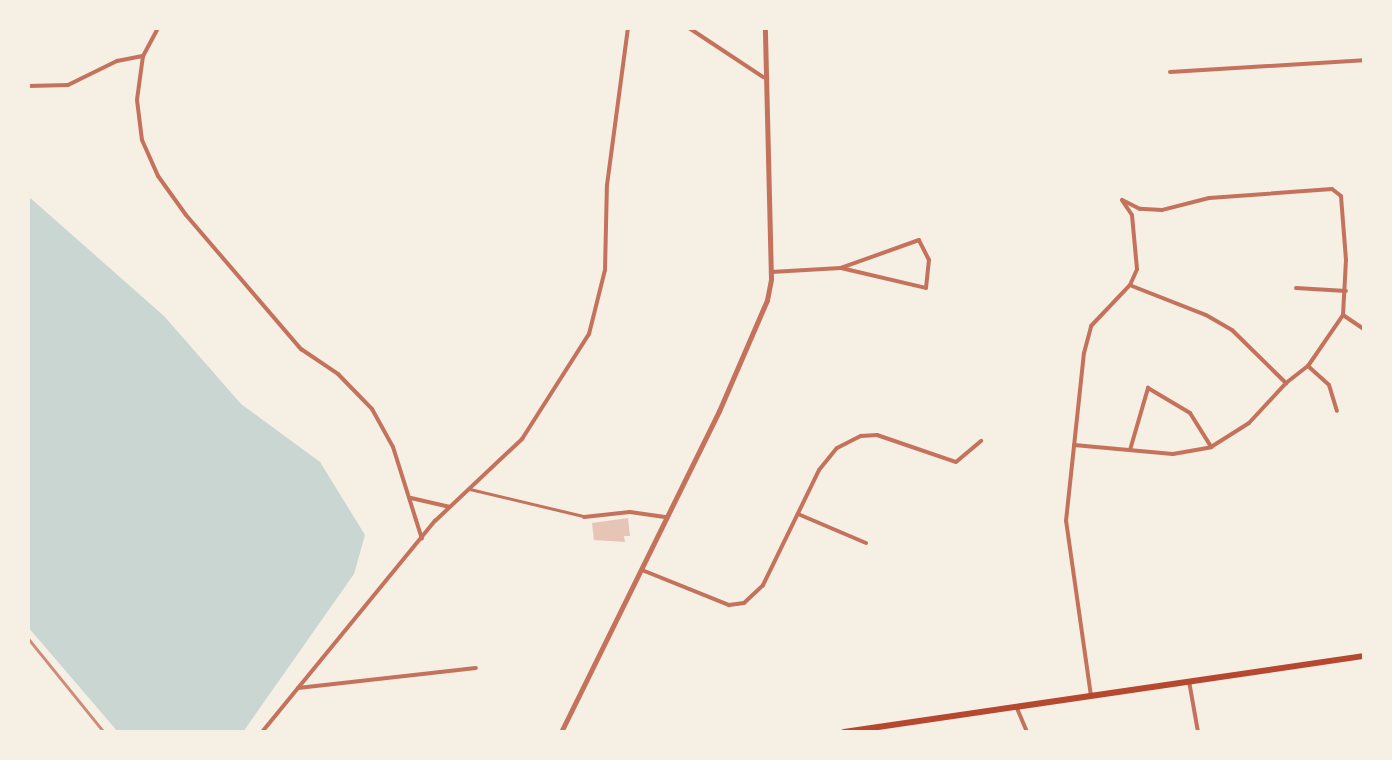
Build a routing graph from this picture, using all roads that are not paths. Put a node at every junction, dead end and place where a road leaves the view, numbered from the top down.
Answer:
1 (158, 28) edge
2 (628, 28) edge
3 (688, 28) edge
4 (764, 28) edge
5 (143, 56) junction
6 (1364, 60) edge
7 (1170, 72) dead end
8 (763, 77) junction
9 (28, 86) edge
10 (841, 268) junction
11 (771, 272) junction
12 (1130, 286) junction
13 (1296, 288) dead end
14 (1346, 291) junction
15 (1343, 315) junction
16 (1364, 329) edge
17 (1308, 366) junction
18 (1286, 383) junction
19 (1338, 412) dead end
20 (981, 441) dead end
21 (1074, 445) junction
22 (1211, 447) junction
23 (1130, 450) junction
24 (469, 488) junction
25 (411, 498) junction
26 (449, 507) junction
27 (798, 514) junction
28 (584, 517) joint
29 (667, 517) junction
30 (422, 538) junction
31 (866, 543) dead end
32 (642, 570) junction
33 (1364, 656) edge
34 (476, 668) dead end
35 (1189, 681) junction
36 (298, 688) junction
37 (1090, 696) junction
38 (1016, 706) junction
39 (896, 729) edge
40 (262, 732) edge
41 (561, 732) edge
42 (844, 732) edge
43 (1027, 732) edge
44 (1198, 732) edge

1 - 5 street
2 - 24 street
3 - 8 street
4 - 8 street
5 - 9 street
5 - 25 street
6 - 7 street
8 - 11 street
10 - 10 street
10 - 11 street
11 - 29 street
12 - 14 street
12 - 18 street
12 - 21 street
13 - 14 street
14 - 15 street
15 - 16 street
15 - 17 street
17 - 18 street
17 - 19 street
18 - 22 street
20 - 27 street
21 - 23 street
21 - 37 street
22 - 23 street
22 - 23 street
24 - 26 street
24 - 28 lane
25 - 26 street
25 - 30 street
26 - 30 street
27 - 31 street
27 - 32 street
28 - 29 street
29 - 32 street
30 - 36 street
32 - 41 street
33 - 35 main road
34 - 36 street
35 - 37 main road
35 - 44 street
36 - 40 street
37 - 38 main road
38 - 39 main road
38 - 43 street
39 - 42 main road

